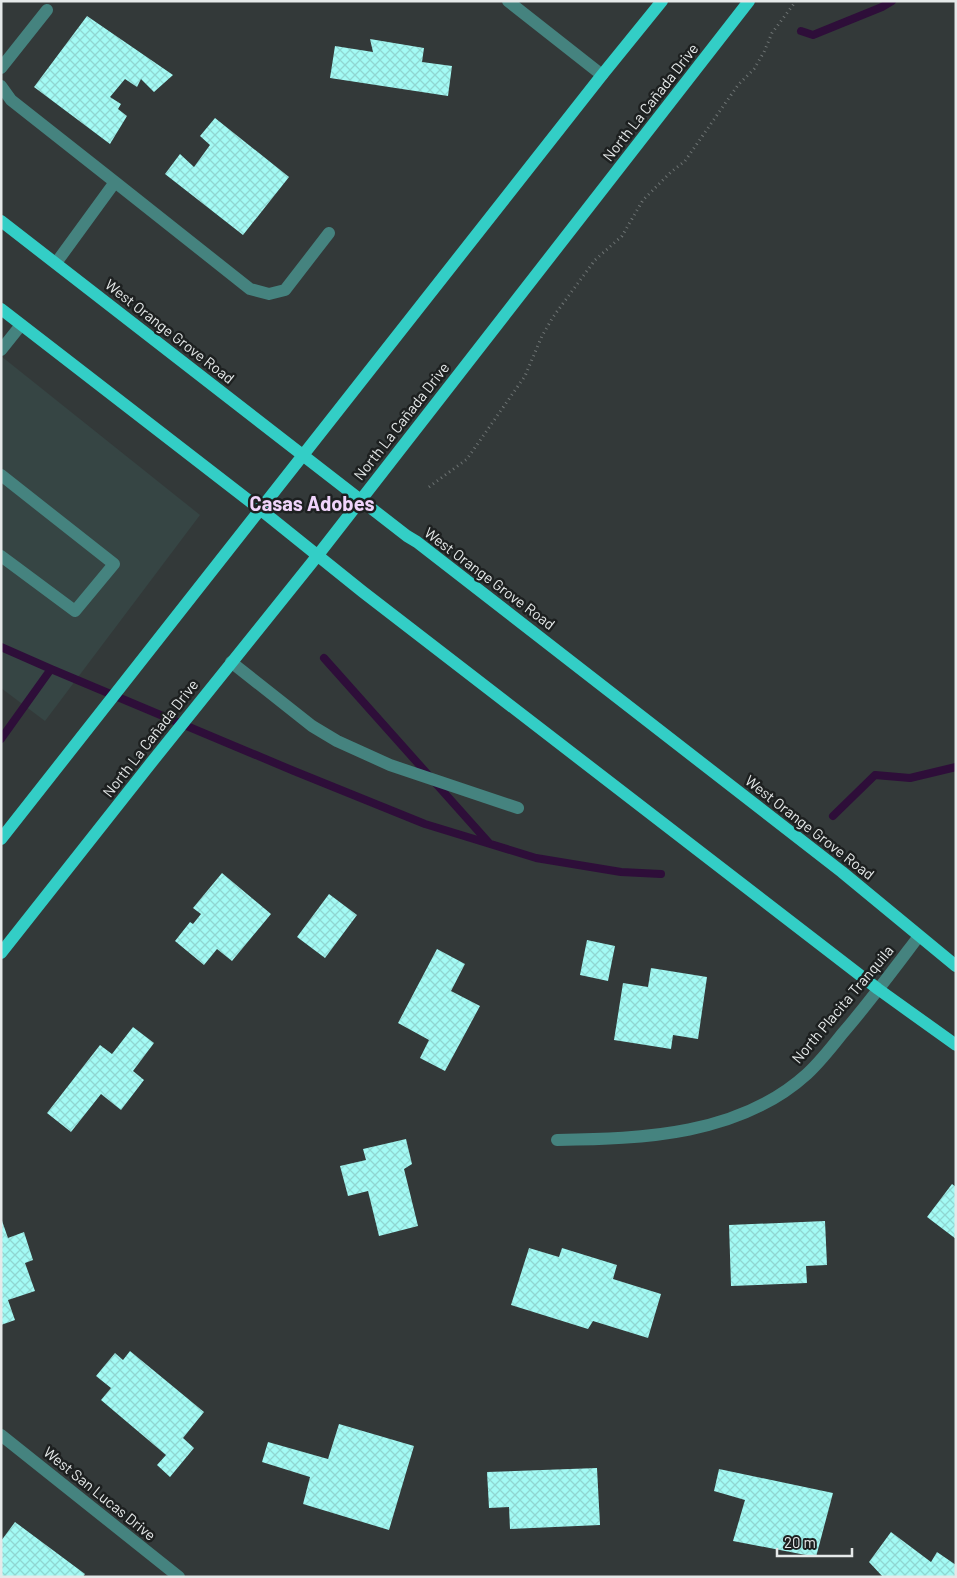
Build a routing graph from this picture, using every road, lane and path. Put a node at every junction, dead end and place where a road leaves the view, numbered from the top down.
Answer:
1 (508, 1) edge
2 (662, 1) edge
3 (750, 1) edge
4 (796, 1) edge
5 (47, 10) dead end
6 (1, 68) edge
7 (602, 75) junction
8 (1, 86) edge
9 (115, 182) junction
10 (1, 221) edge
11 (329, 233) dead end
12 (56, 263) junction
13 (1, 309) edge
14 (21, 325) junction
15 (1, 350) edge
16 (303, 454) junction
17 (1, 475) edge
18 (429, 487) dead end
19 (361, 500) junction
20 (261, 510) junction
21 (318, 555) junction
22 (1, 556) edge
23 (232, 662) junction
24 (518, 808) dead end
25 (1, 840) edge
26 (919, 936) junction
27 (1, 953) edge
28 (956, 966) edge
29 (878, 989) junction
30 (956, 1045) edge
31 (557, 1140) dead end
32 (1, 1435) edge
33 (179, 1577) edge

1 - 7 street
2 - 7 main road
3 - 19 main road, North La Cañada Drive
4 - 18 path
5 - 6 street
7 - 16 main road
8 - 9 street
9 - 11 street
9 - 12 street
10 - 12 main road, West Orange Grove Road
12 - 16 main road, West Orange Grove Road
13 - 14 main road
14 - 15 street
14 - 20 main road
16 - 19 main road, West Orange Grove Road
16 - 20 main road
17 - 22 street
19 - 21 main road, North La Cañada Drive
19 - 26 main road, West Orange Grove Road
20 - 21 main road
20 - 25 main road
21 - 23 main road, North La Cañada Drive
21 - 29 main road
23 - 24 street
23 - 27 main road, North La Cañada Drive
26 - 28 main road, West Orange Grove Road
26 - 29 street, North Placita Tranquila
29 - 30 main road
29 - 31 street, North Placita Tranquila
32 - 33 street, West San Lucas Drive

